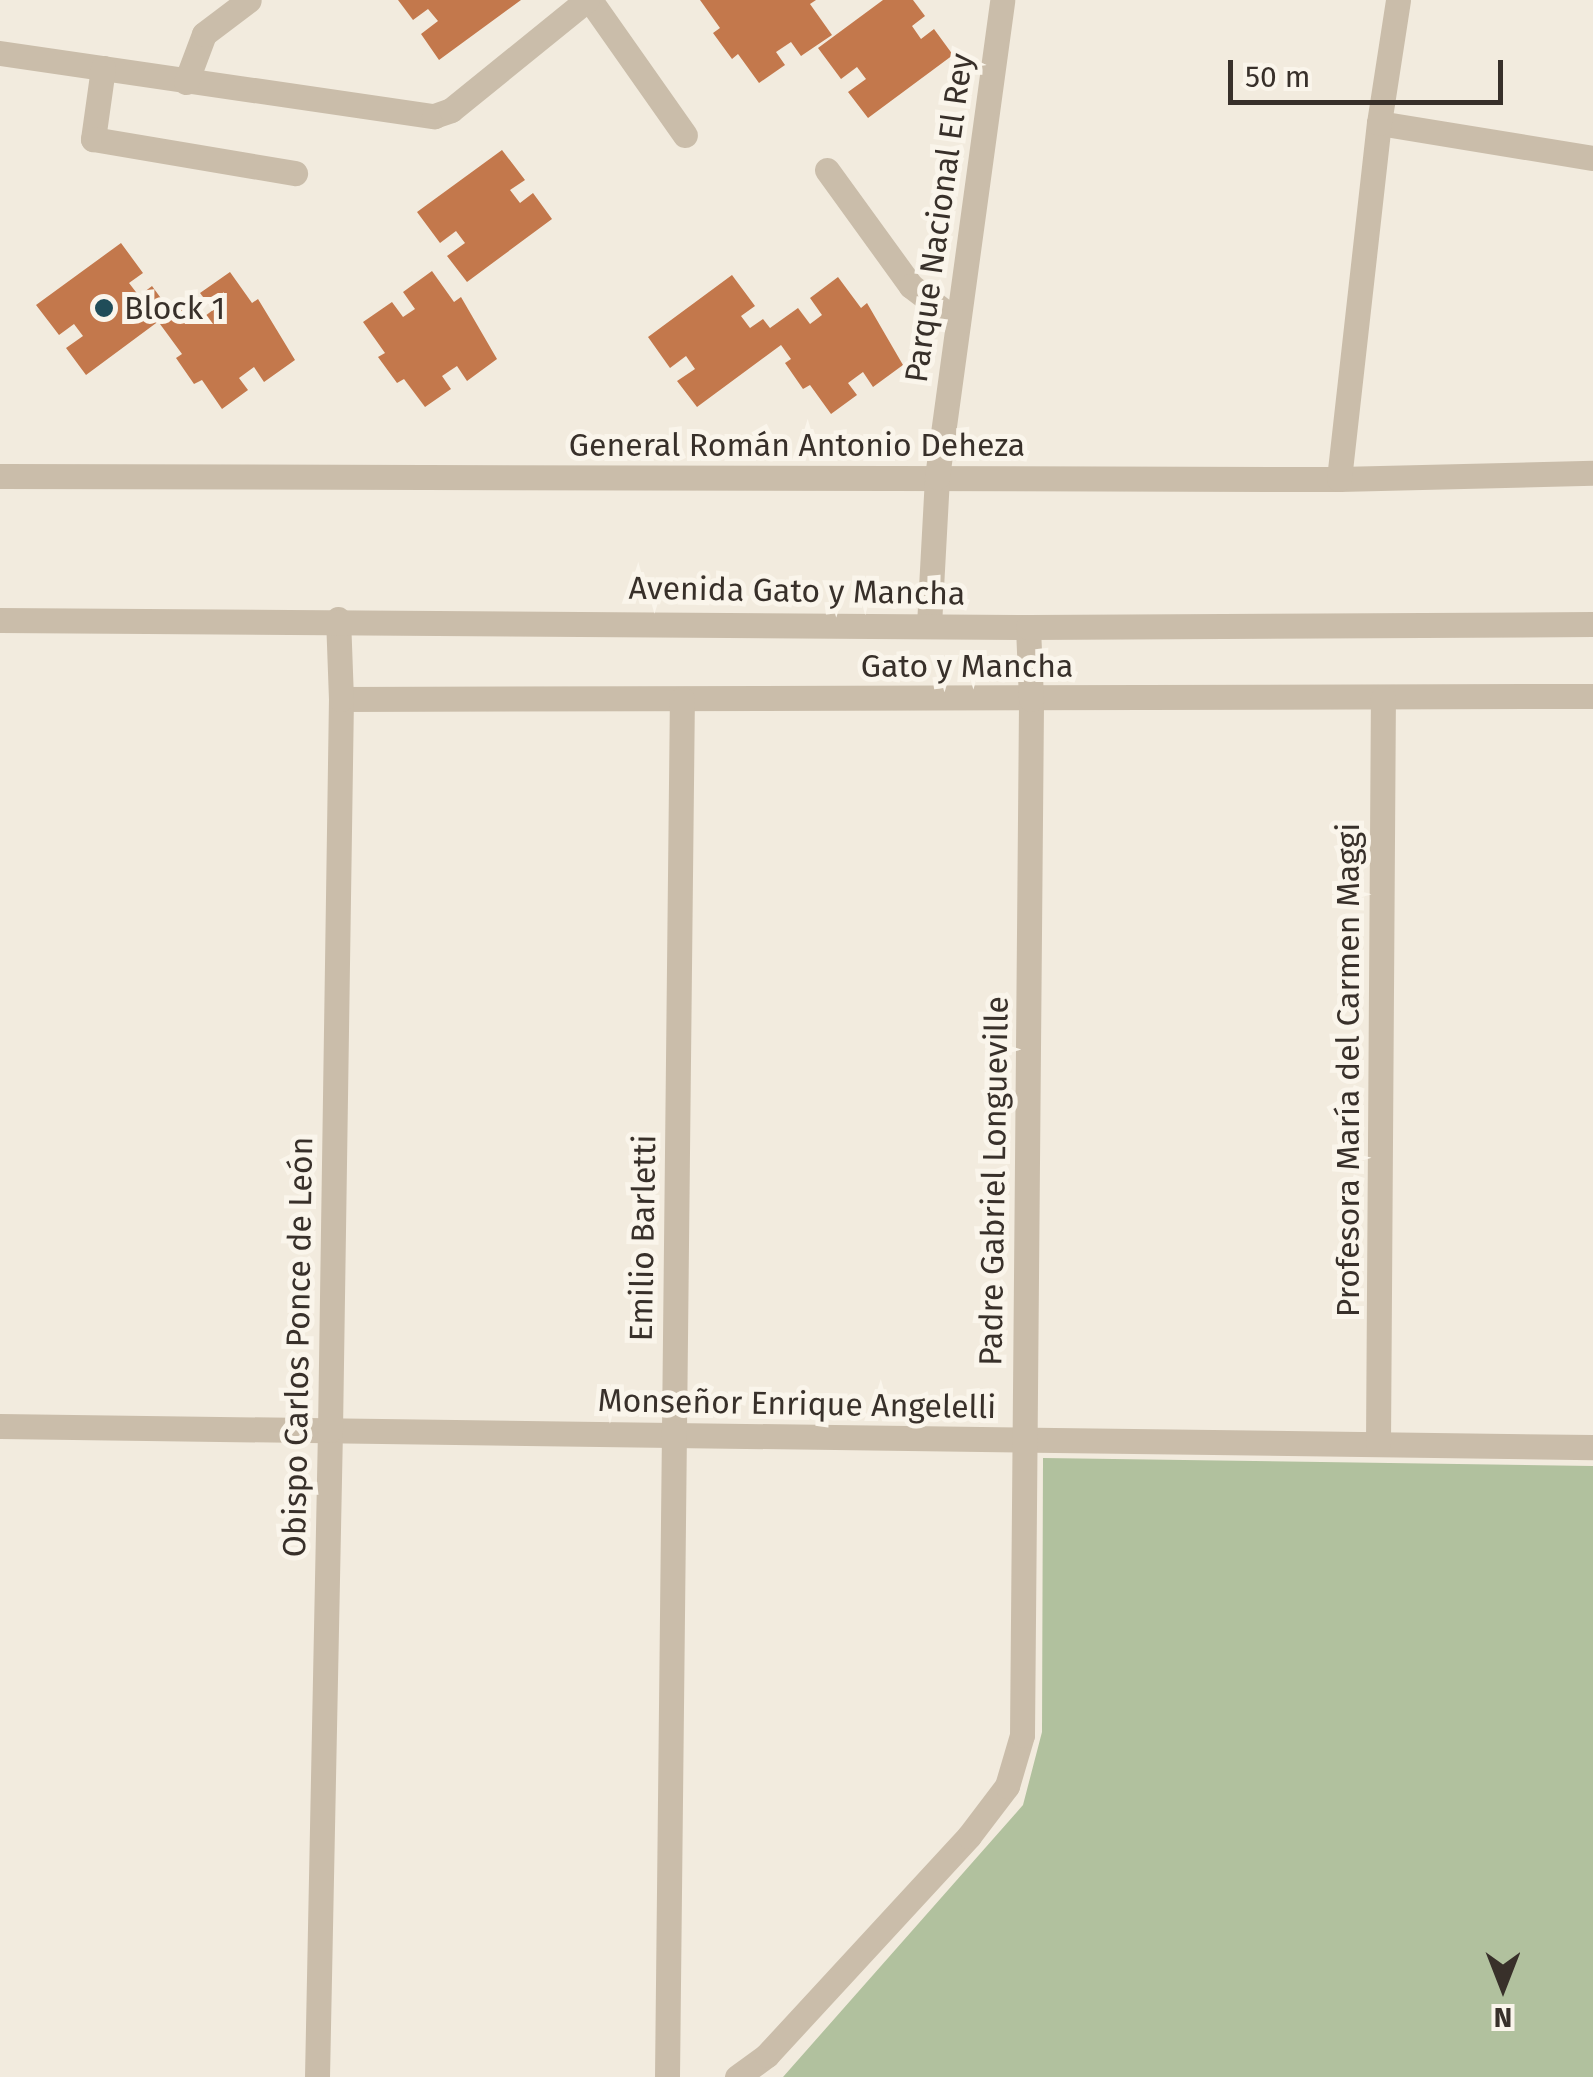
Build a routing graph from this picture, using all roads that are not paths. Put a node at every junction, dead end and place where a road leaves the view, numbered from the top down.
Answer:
1 (248, 0) edge
2 (589, 0) edge
3 (1002, 0) edge
4 (1398, 0) edge
5 (0, 53) edge
6 (103, 68) junction
7 (186, 82) junction
8 (1379, 123) junction
9 (685, 135) dead end
10 (1593, 158) edge
11 (827, 170) dead end
12 (295, 174) dead end
13 (958, 322) junction
14 (1593, 474) edge
15 (0, 476) edge
16 (936, 477) junction
17 (1339, 478) junction
18 (338, 619) junction
19 (0, 620) edge
20 (1593, 624) edge
21 (929, 625) junction
22 (1028, 627) junction
23 (1593, 696) edge
24 (341, 698) junction
25 (1032, 698) junction
26 (1382, 698) junction
27 (682, 699) junction
28 (0, 1426) edge
29 (330, 1430) junction
30 (672, 1435) junction
31 (1024, 1440) junction
32 (1378, 1443) junction
33 (1593, 1447) edge
34 (317, 2077) edge
35 (667, 2077) edge
36 (737, 2077) edge

1 - 7 street
2 - 7 street
2 - 9 street
3 - 13 street, Parque Nacional El Rey
4 - 8 street
5 - 6 street
6 - 7 street
6 - 12 street
8 - 10 street
8 - 17 street
11 - 13 street
13 - 16 street, Parque Nacional El Rey
14 - 17 street, General Román Antonio Deheza
15 - 16 street, General Román Antonio Deheza
16 - 17 street, General Román Antonio Deheza
16 - 21 street, Parque Nacional El Rey
18 - 19 street, Avenida Gato y Mancha
18 - 21 street, Avenida Gato y Mancha
18 - 24 street, Obispo Carlos Ponce de León
20 - 22 street, Avenida Gato y Mancha
21 - 22 street, Avenida Gato y Mancha
22 - 25 street, Padre Gabriel Longueville
23 - 26 street, Gato y Mancha
24 - 27 street, Gato y Mancha
24 - 29 street, Obispo Carlos Ponce de León
25 - 26 street, Gato y Mancha
25 - 27 street, Gato y Mancha
25 - 31 street, Padre Gabriel Longueville
26 - 32 street, Profesora María del Carmen Maggi
27 - 30 street, Emilio Barletti
28 - 29 street, Monseñor Enrique Angelelli
29 - 30 street, Monseñor Enrique Angelelli
29 - 34 street, Obispo Carlos Ponce de León
30 - 31 street, Monseñor Enrique Angelelli
30 - 35 street, Emilio Barletti
31 - 32 street, Monseñor Enrique Angelelli
31 - 36 street, Padre Gabriel Longueville
32 - 33 street, Monseñor Enrique Angelelli

